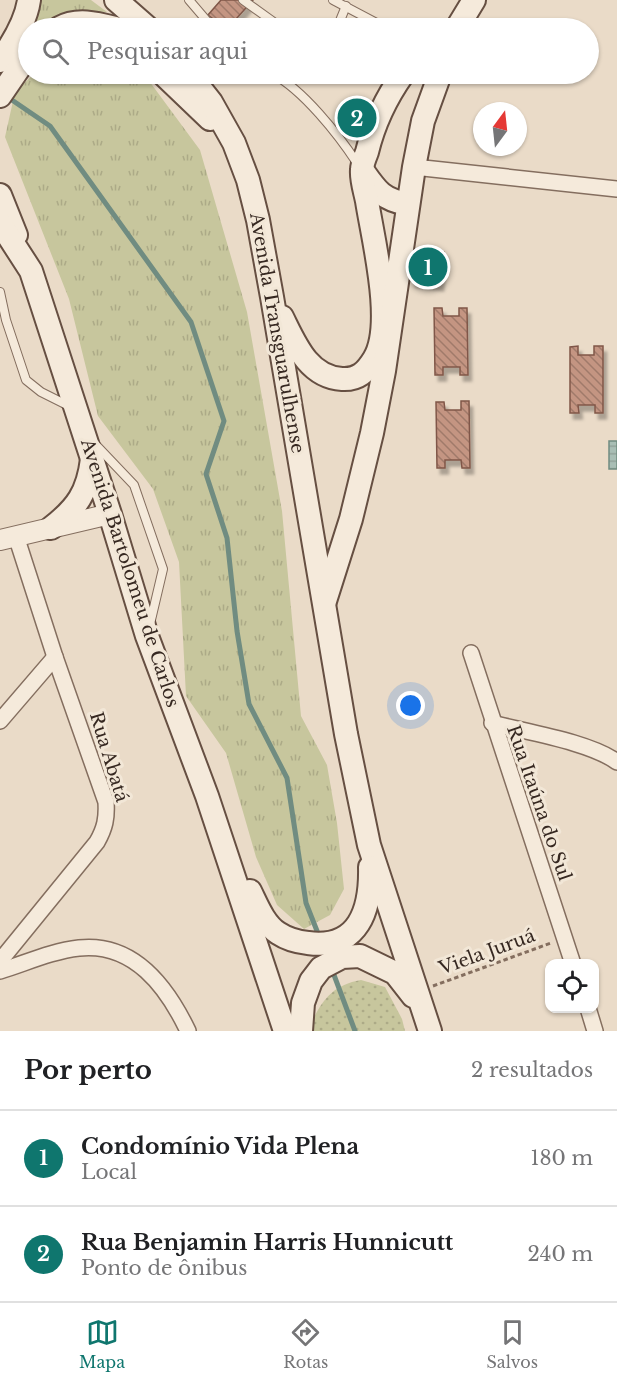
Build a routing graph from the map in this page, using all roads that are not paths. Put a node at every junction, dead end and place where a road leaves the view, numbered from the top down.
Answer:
1 (28, 0) edge
2 (116, 0) edge
3 (189, 0) edge
4 (243, 0) edge
5 (333, 0) edge
6 (474, 0) edge
7 (346, 6) junction
8 (23, 18) edge
9 (137, 18) edge
10 (204, 18) edge
11 (268, 18) edge
12 (341, 18) edge
13 (368, 18) edge
14 (463, 18) edge
15 (18, 29) edge
16 (0, 61) edge
17 (18, 70) edge
18 (173, 84) edge
19 (197, 84) edge
20 (288, 84) edge
21 (397, 84) edge
22 (429, 84) edge
23 (436, 84) edge
24 (0, 96) edge
25 (423, 121) junction
26 (234, 143) junction
27 (414, 167) junction
28 (362, 170) junction
29 (617, 189) edge
30 (0, 195) edge
31 (407, 204) junction
32 (0, 223) edge
33 (31, 271) junction
34 (0, 292) edge
35 (272, 297) junction
36 (76, 410) junction
37 (84, 433) junction
38 (92, 457) junction
39 (110, 514) junction
40 (51, 528) junction
41 (8, 538) edge
42 (323, 608) junction
43 (147, 636) junction
44 (471, 653) dead end
45 (55, 657) junction
46 (0, 720) edge
47 (492, 723) junction
48 (617, 762) edge
49 (207, 796) junction
50 (369, 845) junction
51 (572, 959) edge
52 (0, 961) edge
53 (0, 972) edge
54 (424, 1012) edge
55 (590, 1013) edge
56 (188, 1031) edge
57 (285, 1031) edge
58 (301, 1031) edge
59 (595, 1031) edge

1 - 8 main road
2 - 9 main road
3 - 10 lane
4 - 11 lane
5 - 7 lane
6 - 14 main road
7 - 12 lane
7 - 13 lane
15 - 16 main road
17 - 24 main road
18 - 26 main road
19 - 26 main road, Avenida Transguarulhense
20 - 28 lane
21 - 28 main road
22 - 25 main road
23 - 25 main road
25 - 27 main road
26 - 35 main road, Avenida Transguarulhense
27 - 29 street
27 - 31 main road
28 - 31 main road
28 - 35 main road
30 - 33 main road
31 - 42 main road
32 - 33 main road, Avenida Bartolomeu de Carlos
33 - 36 main road, Avenida Bartolomeu de Carlos
34 - 36 lane
35 - 42 main road, Avenida Transguarulhense
36 - 37 main road, Avenida Bartolomeu de Carlos
37 - 38 main road, Avenida Bartolomeu de Carlos
37 - 43 lane
38 - 39 main road, Avenida Bartolomeu de Carlos
38 - 40 main road
39 - 40 street
39 - 43 main road, Avenida Bartolomeu de Carlos
40 - 41 street
41 - 45 street, Rua Abatá
42 - 50 main road, Avenida Transguarulhense
43 - 49 main road, Avenida Bartolomeu de Carlos
44 - 47 street, Rua Itaúna do Sul
45 - 46 street
45 - 52 street, Rua Abatá
47 - 48 street
47 - 51 street, Rua Itaúna do Sul
49 - 50 main road
49 - 57 main road, Avenida Bartolomeu de Carlos
50 - 54 main road
53 - 56 street
54 - 58 main road
55 - 59 street

